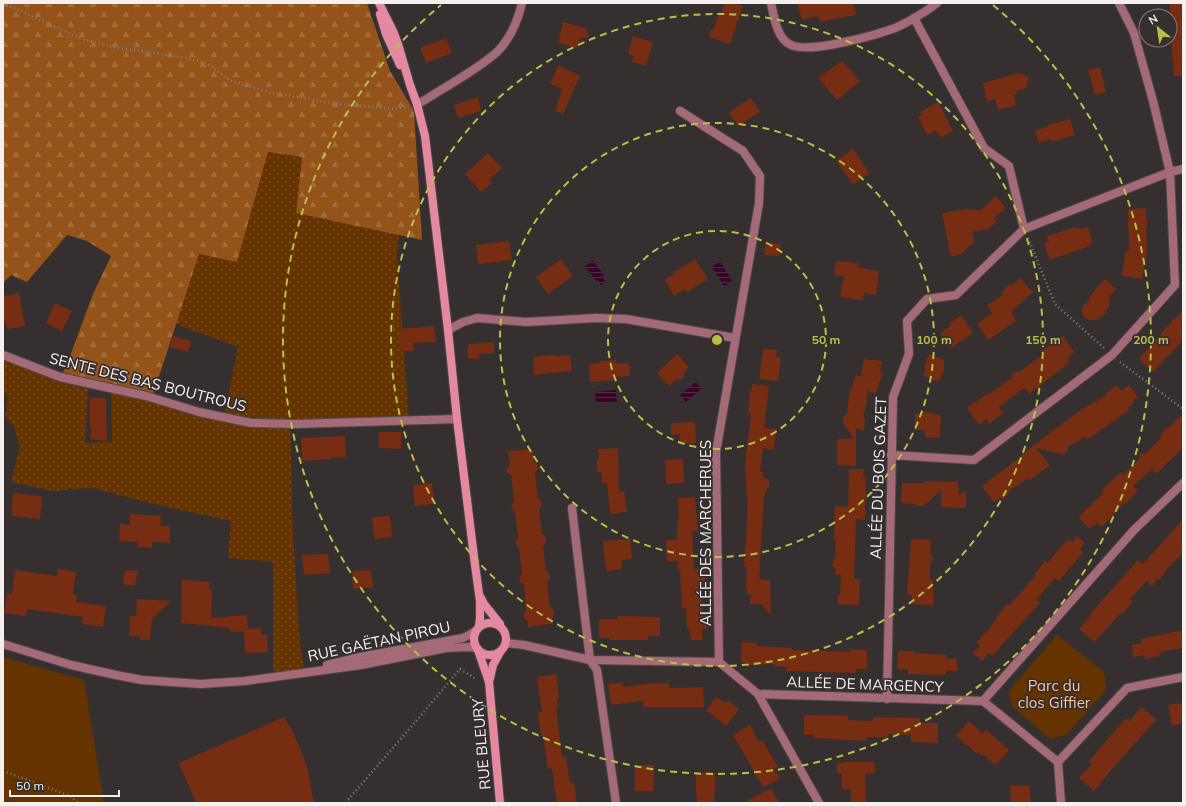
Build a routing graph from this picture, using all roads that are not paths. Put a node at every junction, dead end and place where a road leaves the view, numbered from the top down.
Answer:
1 (378, 3) edge
2 (522, 3) edge
3 (771, 3) edge
4 (937, 3) edge
5 (1119, 3) edge
6 (914, 18) junction
7 (417, 104) junction
8 (680, 111) dead end
9 (1183, 169) edge
10 (1170, 172) junction
11 (1024, 229) junction
12 (448, 330) junction
13 (735, 338) junction
14 (3, 355) edge
15 (457, 419) junction
16 (891, 455) junction
17 (1183, 483) edge
18 (572, 508) dead end
19 (479, 594) junction
20 (477, 628) junction
21 (503, 628) junction
22 (506, 643) junction
23 (3, 644) edge
24 (477, 649) junction
25 (500, 652) junction
26 (590, 660) junction
27 (719, 662) junction
28 (286, 676) junction
29 (1183, 677) edge
30 (489, 682) junction
31 (758, 694) junction
32 (887, 699) junction
33 (982, 701) junction
34 (1058, 762) junction
35 (500, 803) edge
36 (616, 803) edge
37 (819, 803) edge
38 (1060, 803) edge

1 - 7 street
2 - 7 street
3 - 6 street
4 - 6 street
5 - 10 street
6 - 11 street
7 - 12 street
8 - 13 street, ALLÉE DES MARCHERUES
9 - 10 street, ALLÉE DU BOIS GAZET
10 - 11 street, ALLÉE DU BOIS GAZET
10 - 16 street
11 - 16 street, ALLÉE DU BOIS GAZET
12 - 13 street
12 - 15 street
13 - 27 street, ALLÉE DES MARCHERUES
14 - 15 street, SENTE DES BAS BOUTROUS
15 - 19 street
16 - 32 street, ALLÉE DU BOIS GAZET
17 - 33 street
18 - 26 street
19 - 20 street
19 - 21 street
20 - 21 street
20 - 24 street
20 - 28 street, RUE GAËTAN PIROU
21 - 22 street
22 - 25 street
22 - 26 street
23 - 28 street, RUE GAËTAN PIROU
24 - 25 street
24 - 28 street, RUE GAËTAN PIROU
24 - 30 street, RUE BLEURY
25 - 30 street, RUE BLEURY
26 - 27 street
26 - 36 street
27 - 31 street
29 - 34 street
30 - 35 street, RUE BLEURY
31 - 32 street, ALLÉE DE MARGENCY
31 - 37 street
32 - 33 street, ALLÉE DE MARGENCY
33 - 34 street
34 - 38 street

